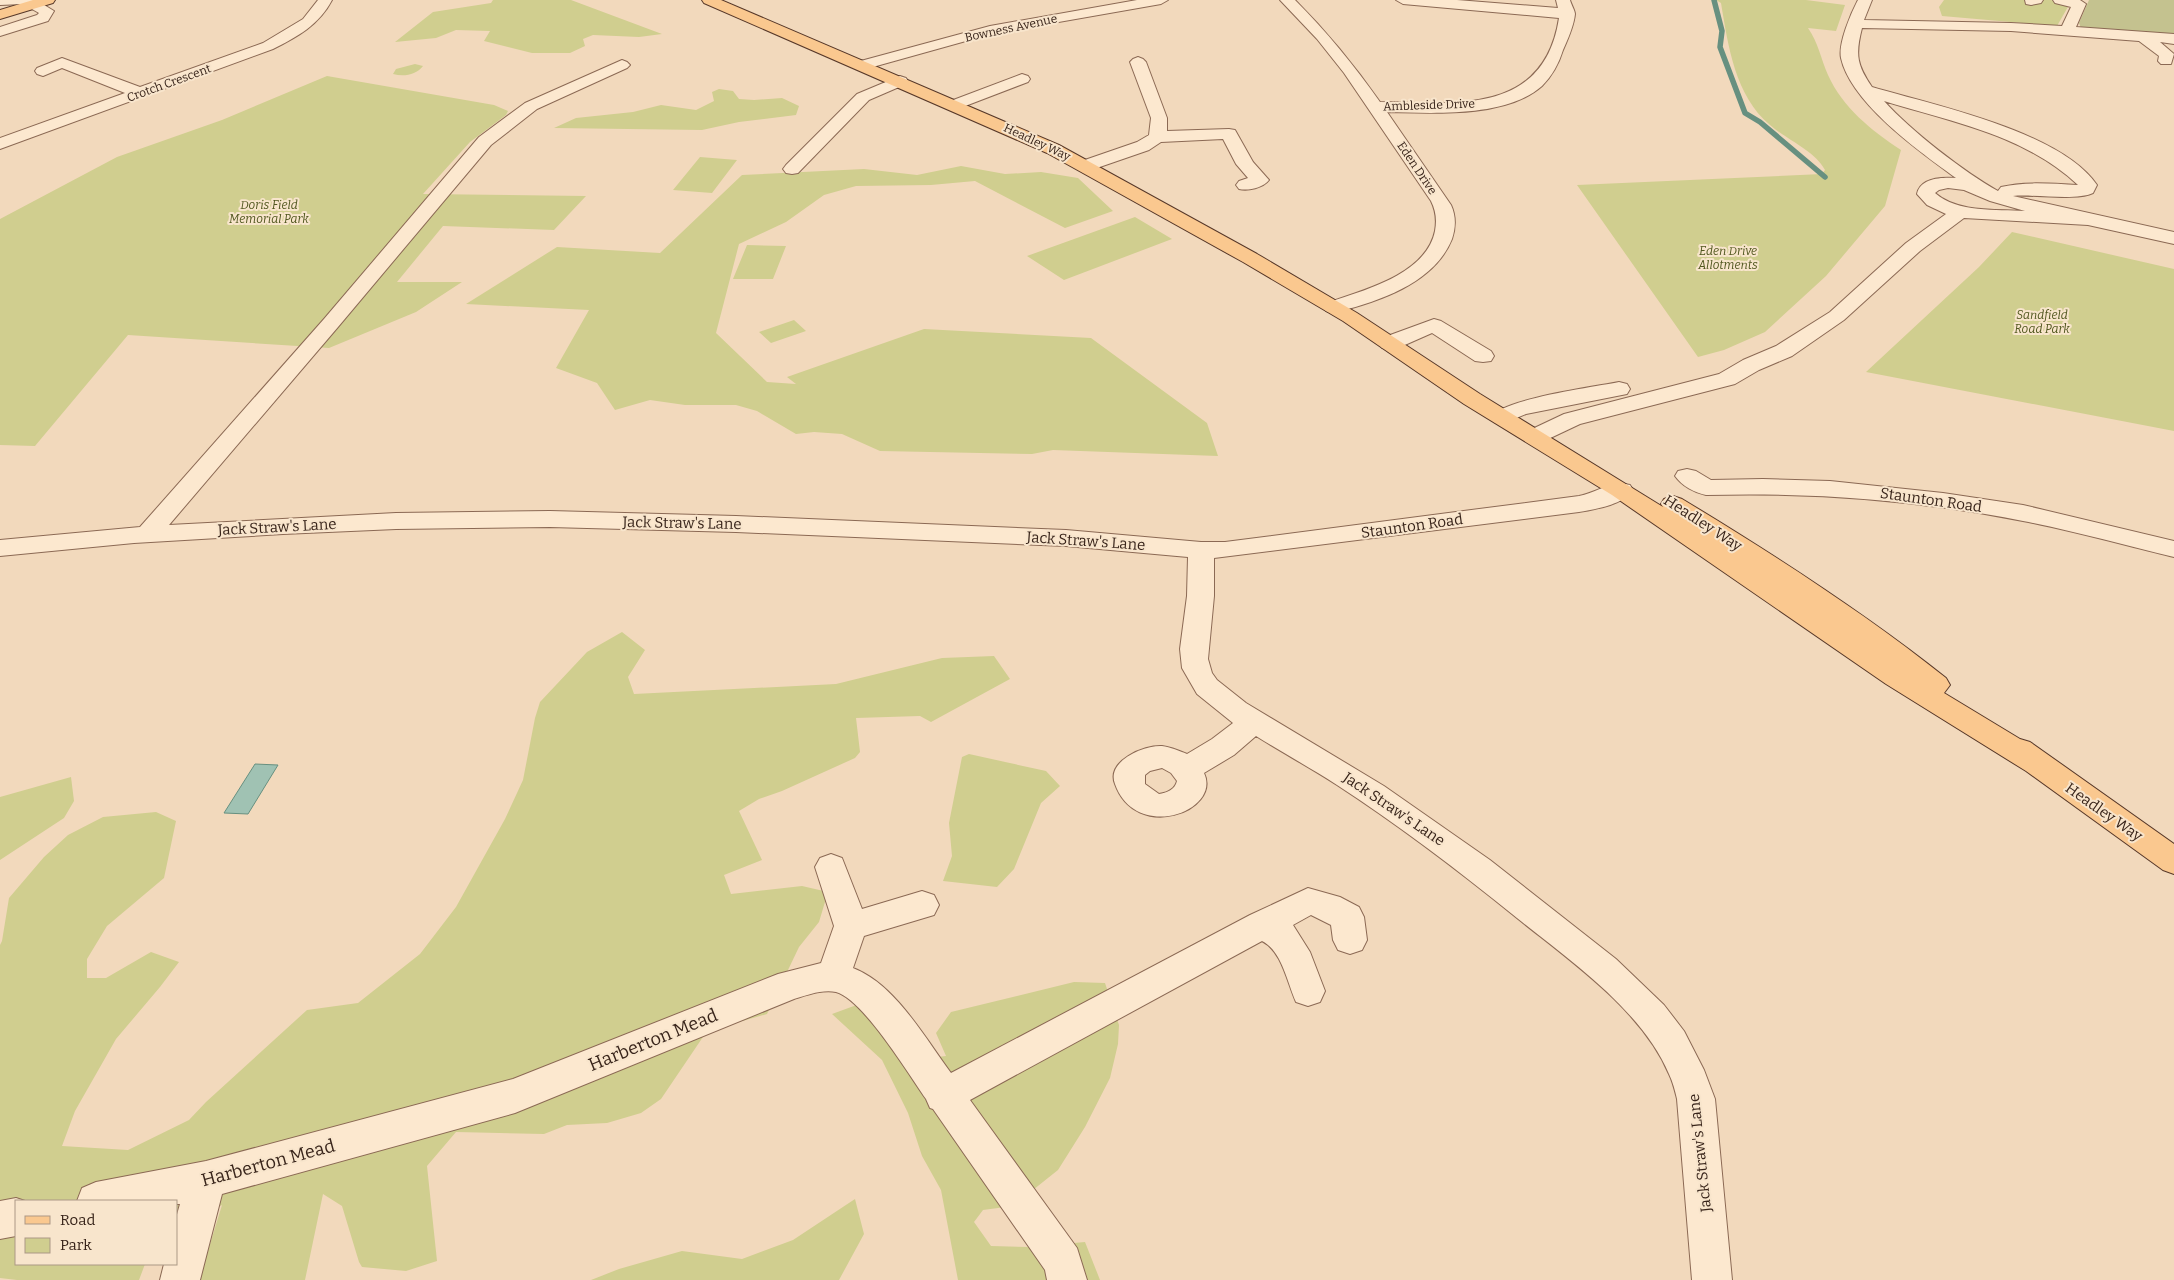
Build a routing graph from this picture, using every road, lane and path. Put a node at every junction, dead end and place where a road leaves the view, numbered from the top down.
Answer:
1 (325, 0) edge
2 (1161, 0) edge
3 (1287, 0) edge
4 (1403, 0) edge
5 (1865, 0) edge
6 (2060, 0) edge
7 (34, 1) edge
8 (716, 1) edge
9 (0, 2) edge
10 (2080, 2) edge
11 (1565, 6) edge
12 (0, 8) edge
13 (0, 15) edge
14 (1857, 24) junction
15 (0, 32) edge
16 (2069, 32) junction
17 (2143, 37) junction
18 (2174, 39) edge
19 (2166, 61) dead end
20 (1138, 62) dead end
21 (622, 65) dead end
22 (862, 65) junction
23 (43, 71) dead end
24 (1022, 79) dead end
25 (900, 81) junction
26 (1866, 91) junction
27 (141, 93) junction
28 (1151, 97) junction
29 (1131, 98) dead end
30 (954, 105) junction
31 (1376, 107) junction
32 (1157, 136) junction
33 (0, 144) edge
34 (1932, 151) junction
35 (1085, 166) junction
36 (792, 169) dead end
37 (1245, 185) dead end
38 (1933, 193) junction
39 (1989, 198) junction
40 (1960, 212) junction
41 (2174, 238) edge
42 (1913, 247) junction
43 (1341, 312) junction
44 (1394, 342) junction
45 (1483, 356) dead end
46 (1751, 364) junction
47 (1511, 413) junction
48 (1544, 432) junction
49 (1688, 476) dead end
50 (1621, 490) junction
51 (146, 534) junction
52 (0, 548) edge
53 (2174, 549) edge
54 (1201, 550) junction
55 (1254, 722) junction
56 (2034, 762) junction
57 (1187, 769) dead end
58 (2174, 861) edge
59 (831, 867) dead end
60 (922, 905) dead end
61 (1262, 925) junction
62 (851, 926) junction
63 (1350, 940) dead end
64 (833, 977) junction
65 (1308, 992) dead end
66 (944, 1096) junction
67 (206, 1180) junction
68 (101, 1200) edge
69 (15, 1217) edge
70 (0, 1220) edge
71 (180, 1280) edge
72 (1067, 1280) edge
73 (1712, 1280) edge

1 - 27 street, Crotch Crescent
2 - 22 street, Bowness Avenue
3 - 31 street, Eden Drive
4 - 11 street
5 - 14 street
6 - 10 street
7 - 9 street
7 - 12 main road
7 - 13 main road
7 - 15 street
8 - 22 main road, Headley Way
10 - 16 street
11 - 31 street, Ambleside Drive
14 - 16 street
14 - 26 street
16 - 17 street
17 - 18 street
17 - 19 street
20 - 28 street
21 - 51 street
22 - 25 main road, Headley Way
23 - 27 street
24 - 30 street
25 - 30 main road, Headley Way
25 - 36 street
26 - 34 street
26 - 39 street
27 - 33 street, Crotch Crescent
28 - 29 street
28 - 32 street
30 - 35 main road, Headley Way
31 - 43 street, Eden Drive
32 - 35 street
32 - 37 street
34 - 38 street
34 - 39 street
35 - 43 main road, Headley Way
38 - 39 street
38 - 40 street
38 - 42 street
39 - 40 street
39 - 41 street
40 - 42 street
42 - 46 street
43 - 44 main road, Headley Way
44 - 45 street
44 - 47 main road, Headley Way
46 - 47 street
46 - 48 street
47 - 48 main road, Headley Way
48 - 50 main road, Headley Way
48 - 56 main road, Headley Way
49 - 53 street, Staunton Road
50 - 54 street, Staunton Road
50 - 56 main road, Headley Way
51 - 52 street, Jack Straw's Lane
51 - 54 street, Jack Straw's Lane
54 - 55 street, Jack Straw's Lane
55 - 57 street
55 - 73 street, Jack Straw's Lane
56 - 58 main road, Headley Way
59 - 62 street
60 - 62 street
61 - 63 street
61 - 65 street
61 - 66 street
62 - 64 street
64 - 66 street, Harberton Mead
64 - 67 street, Harberton Mead
66 - 72 street, Harberton Mead
67 - 68 street, Harberton Mead
67 - 71 street
69 - 70 street

